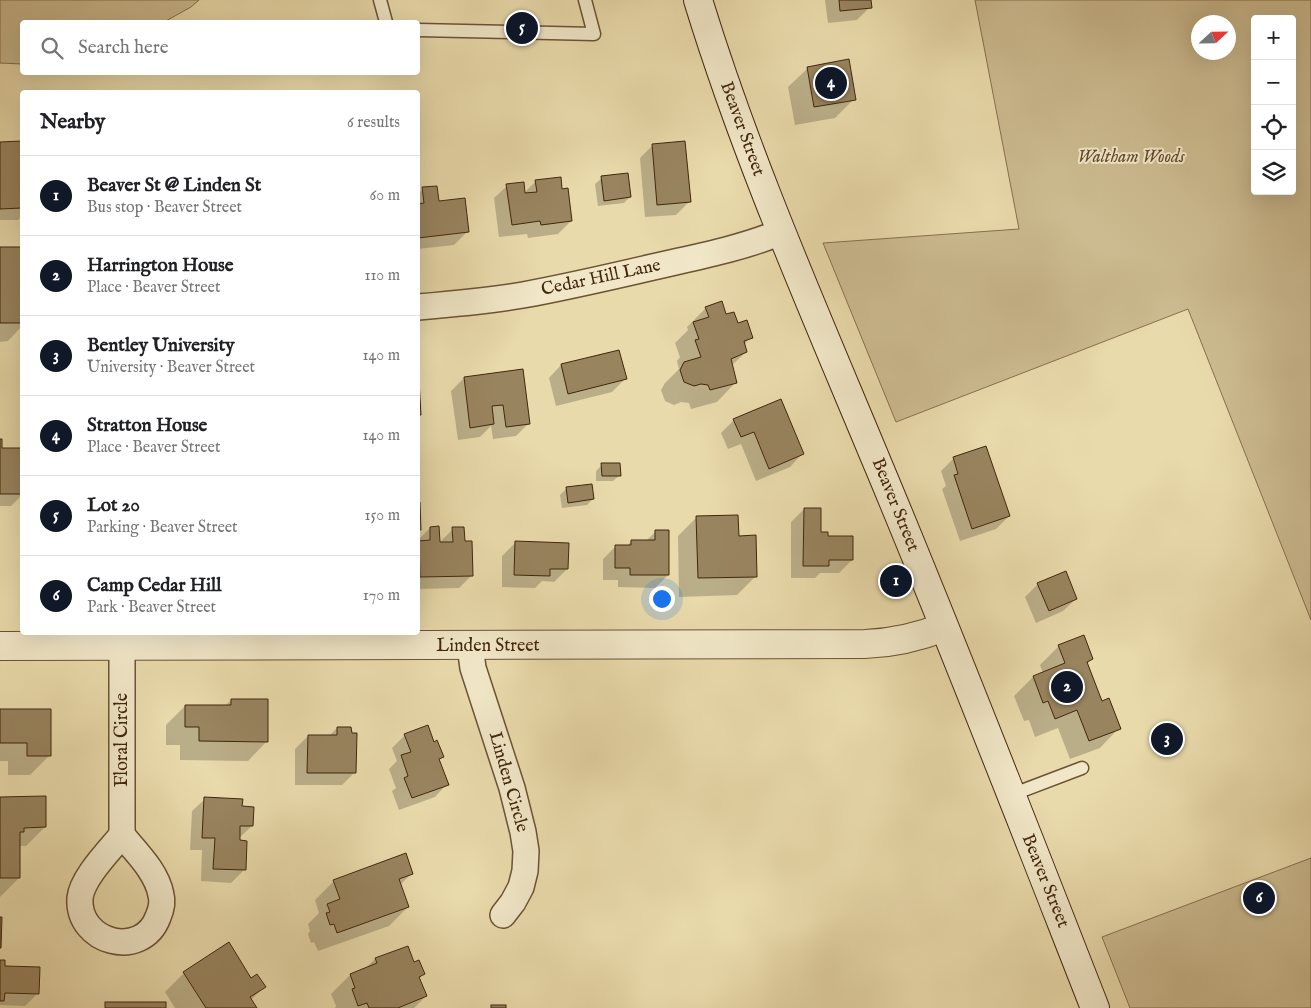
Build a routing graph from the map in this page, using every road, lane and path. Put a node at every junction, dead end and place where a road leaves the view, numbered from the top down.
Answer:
1 (380, 0) edge
2 (585, 0) edge
3 (698, 0) edge
4 (385, 20) edge
5 (420, 30) edge
6 (781, 232) junction
7 (420, 307) edge
8 (944, 628) junction
9 (70, 639) edge
10 (0, 646) edge
11 (122, 646) junction
12 (470, 646) junction
13 (1082, 768) dead end
14 (1012, 795) junction
15 (122, 835) dead end
16 (503, 915) dead end
17 (1096, 1008) edge

1 - 4 lane
2 - 5 lane
3 - 6 main road, Beaver Street
6 - 7 street, Cedar Hill Lane
6 - 8 main road, Beaver Street
8 - 12 main road, Linden Street
8 - 14 main road, Beaver Street
9 - 10 main road, Linden Street
9 - 11 main road, Linden Street
11 - 12 main road, Linden Street
11 - 15 street, Floral Circle
12 - 16 street, Linden Circle
13 - 14 lane
14 - 17 main road, Beaver Street

